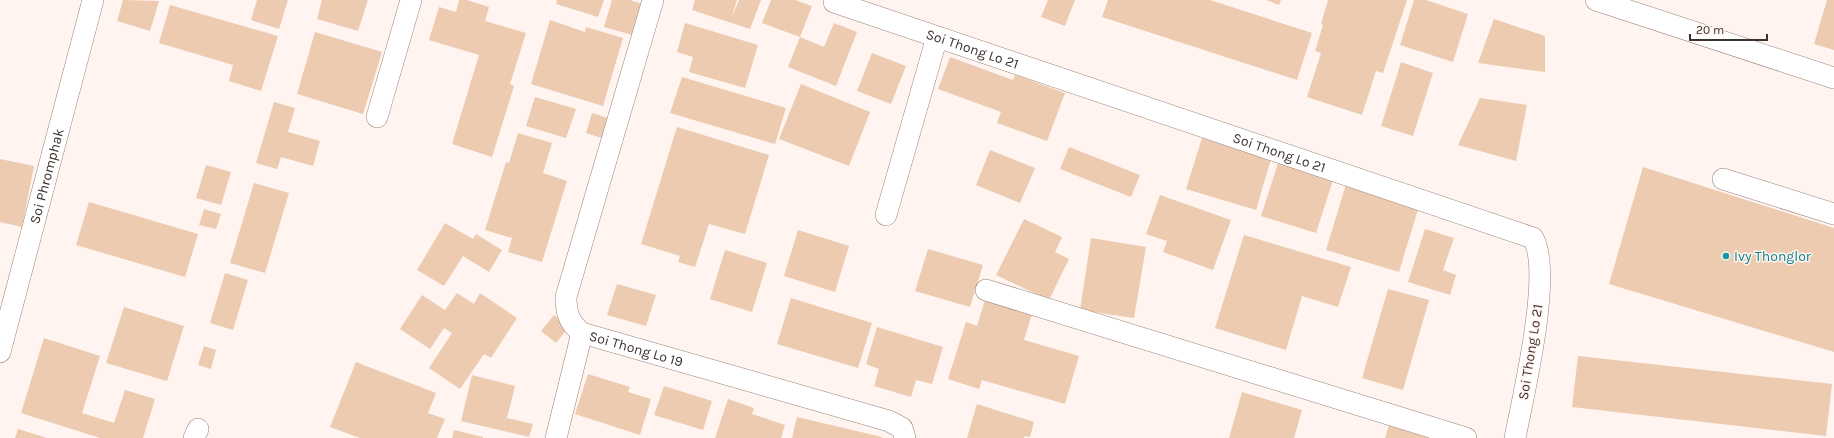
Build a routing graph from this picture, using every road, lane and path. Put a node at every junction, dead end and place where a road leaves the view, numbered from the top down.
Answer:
1 (93, 0) edge
2 (411, 0) edge
3 (653, 0) edge
4 (1596, 0) edge
5 (834, 2) dead end
6 (937, 37) junction
7 (1834, 78) edge
8 (377, 117) dead end
9 (1723, 179) dead end
10 (1834, 214) edge
11 (886, 215) dead end
12 (986, 290) dead end
13 (582, 332) junction
14 (0, 352) edge
15 (556, 438) edge
16 (905, 438) edge
17 (1466, 438) edge
18 (1516, 438) edge

1 - 14 street, Soi Phromphak
2 - 8 street
3 - 13 street, Soi Thong Lo 19
4 - 7 street
5 - 6 street, Soi Thong Lo 21
6 - 11 street
6 - 18 street, Soi Thong Lo 21
9 - 10 street
12 - 17 street
13 - 15 street
13 - 16 street, Soi Thong Lo 19

